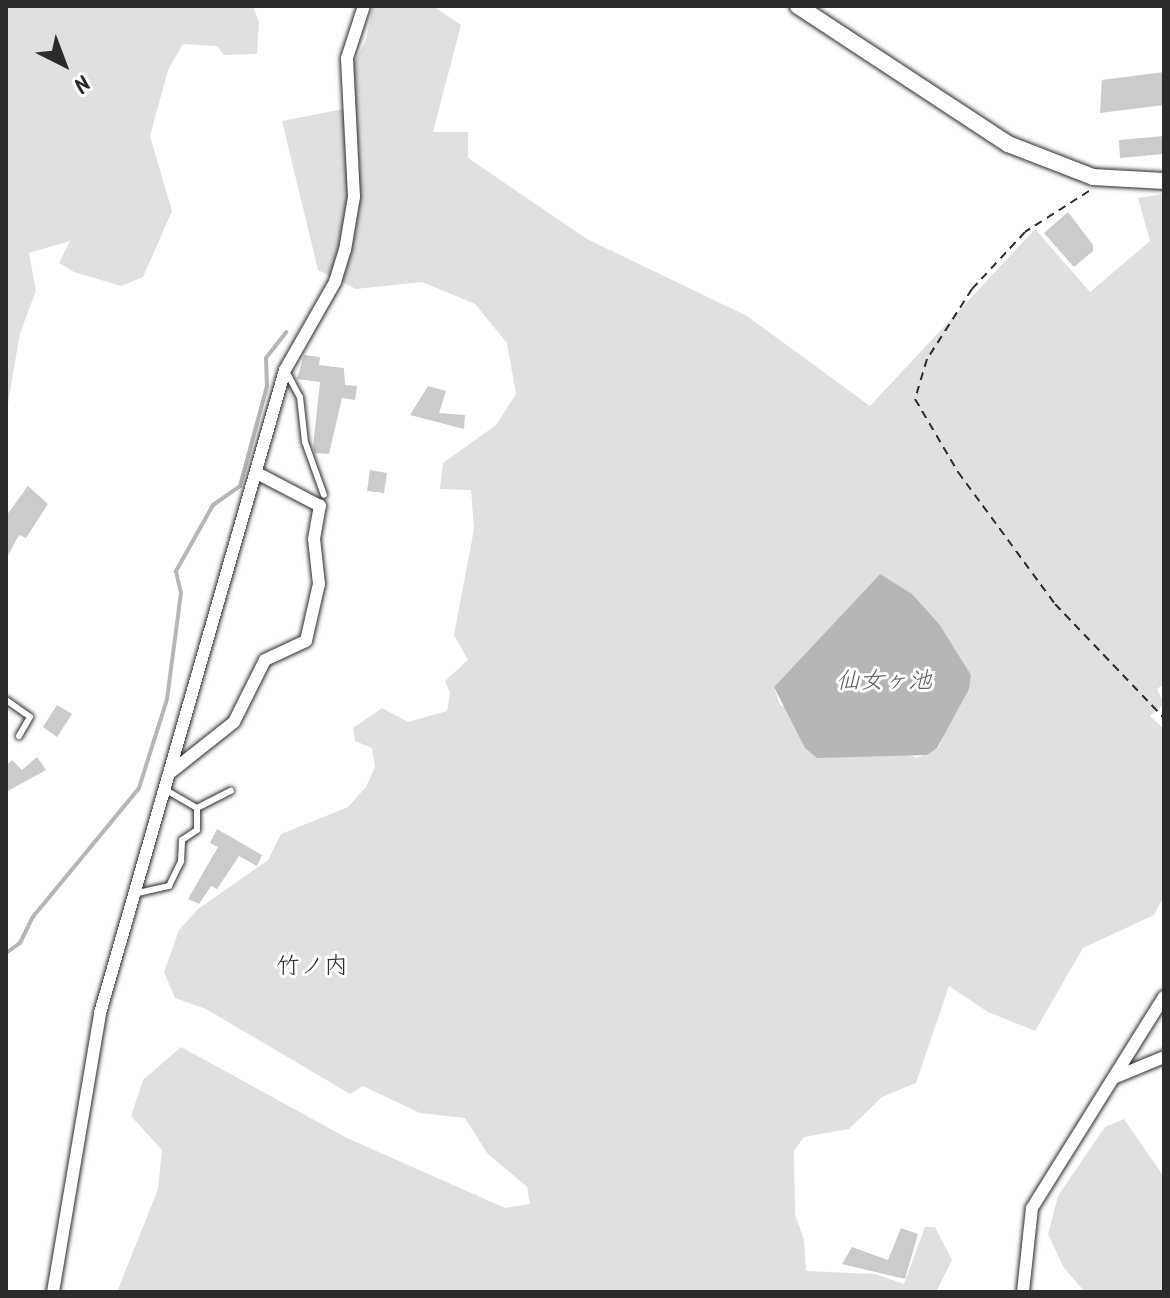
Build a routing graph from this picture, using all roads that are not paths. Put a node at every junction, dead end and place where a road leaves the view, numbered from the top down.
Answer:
1 (364, 6) edge
2 (798, 6) edge
3 (1164, 181) edge
4 (285, 370) junction
5 (257, 473) junction
6 (322, 500) junction
7 (6, 700) edge
8 (19, 736) dead end
9 (171, 772) junction
10 (167, 791) junction
11 (231, 791) dead end
12 (197, 808) junction
13 (138, 893) junction
14 (1164, 997) edge
15 (1164, 1057) edge
16 (1116, 1077) junction
17 (53, 1292) edge
18 (1023, 1292) edge

1 - 4 street
2 - 3 main road
4 - 5 street
4 - 6 lane
5 - 6 street
5 - 9 street
6 - 9 street
7 - 8 lane
9 - 10 street
10 - 12 lane
10 - 13 street
11 - 12 lane
12 - 13 lane
13 - 17 street
14 - 16 street
15 - 16 street
16 - 18 street

